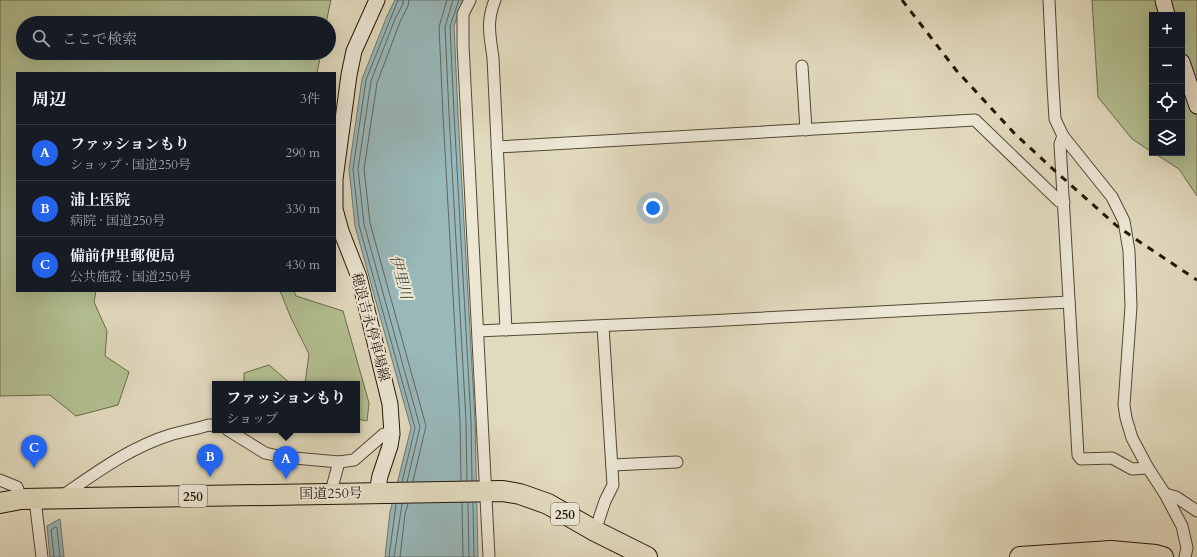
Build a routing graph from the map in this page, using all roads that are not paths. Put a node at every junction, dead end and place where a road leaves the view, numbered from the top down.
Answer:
1 (376, 0) edge
2 (470, 0) edge
3 (495, 0) edge
4 (1049, 0) edge
5 (1163, 0) edge
6 (1166, 12) edge
7 (802, 66) dead end
8 (1185, 71) edge
9 (1197, 106) edge
10 (806, 130) junction
11 (1063, 136) junction
12 (497, 147) junction
13 (336, 172) edge
14 (1064, 202) junction
15 (336, 213) edge
16 (1069, 302) junction
17 (603, 326) junction
18 (506, 330) junction
19 (478, 331) junction
20 (212, 426) edge
21 (233, 433) edge
22 (392, 434) junction
23 (339, 462) junction
24 (677, 462) dead end
25 (612, 465) junction
26 (1148, 468) junction
27 (0, 480) edge
28 (482, 491) junction
29 (382, 492) junction
30 (333, 493) junction
31 (1165, 494) junction
32 (28, 499) junction
33 (62, 499) junction
34 (0, 503) edge
35 (1197, 511) edge
36 (595, 531) junction
37 (42, 557) edge
38 (489, 557) edge
39 (647, 557) edge
40 (1020, 557) edge
41 (1163, 557) edge
42 (1184, 557) edge

1 - 13 main road, 穂浪吉永停車場線
2 - 19 street
3 - 12 street
4 - 11 street
5 - 6 main road
7 - 10 street
8 - 9 main road
10 - 12 street
10 - 14 street
11 - 14 street
11 - 26 street
12 - 18 street
14 - 16 street
15 - 22 main road, 穂浪吉永停車場線
16 - 17 street
16 - 26 street
17 - 18 street
17 - 25 street
18 - 19 street
19 - 28 street
20 - 33 street
21 - 23 street
22 - 23 street
22 - 29 main road, 穂浪吉永停車場線
23 - 30 street
24 - 25 street
25 - 36 street
26 - 31 street
27 - 32 street
28 - 29 highway, 国道250号 / 250
28 - 36 highway, 国道250号 / 250
28 - 38 street
29 - 30 highway, 国道250号 / 250
30 - 33 highway, 国道250号 / 250
31 - 35 street
31 - 42 street
32 - 33 highway, 国道250号 / 250
32 - 34 highway, 国道250号 / 250
32 - 37 street
36 - 39 highway, 国道250号 / 250
40 - 41 highway

